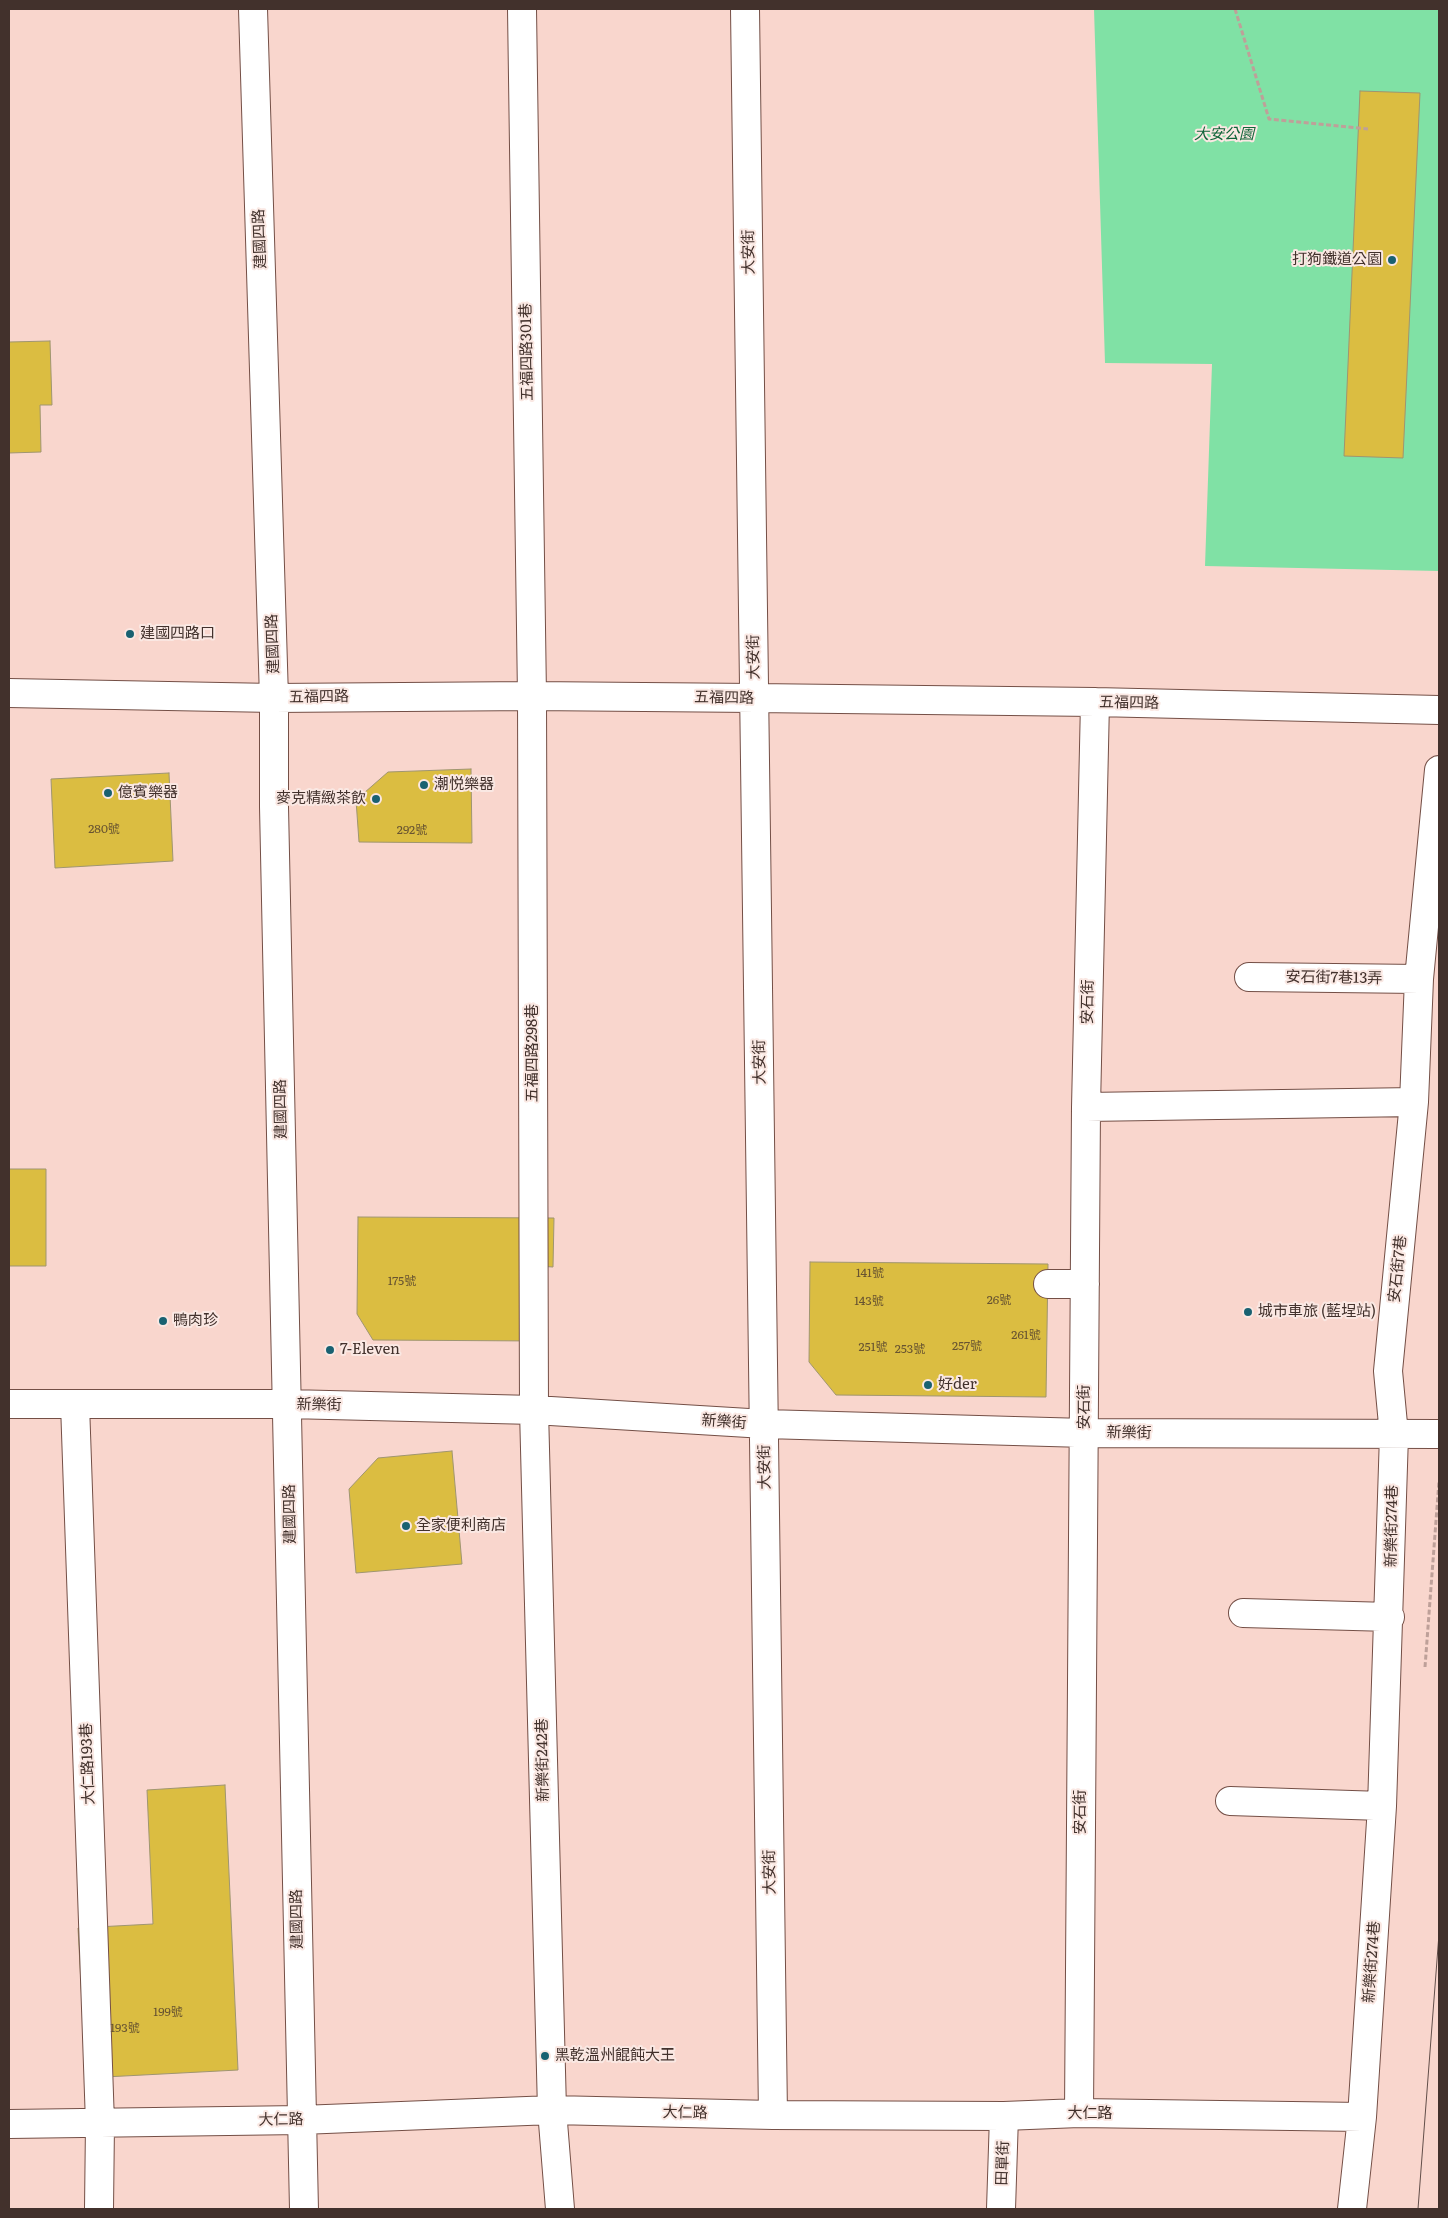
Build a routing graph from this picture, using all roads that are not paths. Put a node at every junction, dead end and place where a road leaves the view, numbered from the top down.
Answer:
1 (253, 9) edge
2 (522, 9) edge
3 (745, 9) edge
4 (9, 693) edge
5 (532, 696) junction
6 (274, 698) junction
7 (755, 698) junction
8 (1095, 702) junction
9 (1439, 710) edge
10 (1439, 770) edge
11 (1249, 977) dead end
12 (1419, 979) junction
13 (1414, 1102) junction
14 (1086, 1107) junction
15 (1048, 1284) dead end
16 (1085, 1284) junction
17 (9, 1404) edge
18 (75, 1404) junction
19 (288, 1404) junction
20 (534, 1410) junction
21 (765, 1424) junction
22 (1085, 1433) junction
23 (1439, 1434) edge
24 (1394, 1435) junction
25 (1243, 1613) dead end
26 (1390, 1617) junction
27 (1230, 1801) dead end
28 (1382, 1806) junction
29 (552, 2110) junction
30 (1079, 2113) junction
31 (773, 2115) junction
32 (1004, 2116) junction
33 (1362, 2117) junction
34 (301, 2120) junction
35 (100, 2123) junction
36 (9, 2124) edge
37 (99, 2209) edge
38 (304, 2209) edge
39 (560, 2209) edge
40 (1002, 2209) edge
41 (1352, 2209) edge

1 - 6 street, 建國四路
2 - 5 street, 五福四路301巷
3 - 7 street, 大安街
4 - 6 street, 五福四路
5 - 6 street, 五福四路
5 - 7 street, 五福四路
5 - 20 street, 五福四路298巷
6 - 19 street, 建國四路
7 - 8 street, 五福四路
7 - 21 street, 大安街
8 - 9 street, 五福四路
8 - 14 street, 安石街
10 - 12 street, 安石街7巷
11 - 12 street, 安石街7巷13弄
12 - 13 street, 安石街7巷
13 - 14 street
13 - 24 street, 安石街7巷
14 - 16 street, 安石街
15 - 16 street
16 - 22 street, 安石街
17 - 18 street, 新樂街
18 - 19 street, 新樂街
18 - 35 street, 大仁路193巷
19 - 20 street, 新樂街
19 - 34 street, 建國四路
20 - 21 street, 新樂街
20 - 29 street, 新樂街242巷
21 - 22 street, 新樂街
21 - 31 street, 大安街
22 - 24 street, 新樂街
22 - 30 street, 安石街
23 - 24 street, 新樂街
24 - 26 street, 新樂街274巷
25 - 26 street
26 - 28 street, 新樂街274巷
27 - 28 street
28 - 33 street, 新樂街274巷
29 - 31 street, 大仁路
29 - 34 street, 大仁路
29 - 39 street, 新樂街242巷
30 - 32 street, 大仁路
30 - 33 street, 大仁路
31 - 32 street, 大仁路
32 - 40 street, 田單街
33 - 41 street, 新樂街274巷
34 - 35 street, 大仁路
34 - 38 street, 建國四路
35 - 36 street, 大仁路
35 - 37 street, 大仁路193巷

